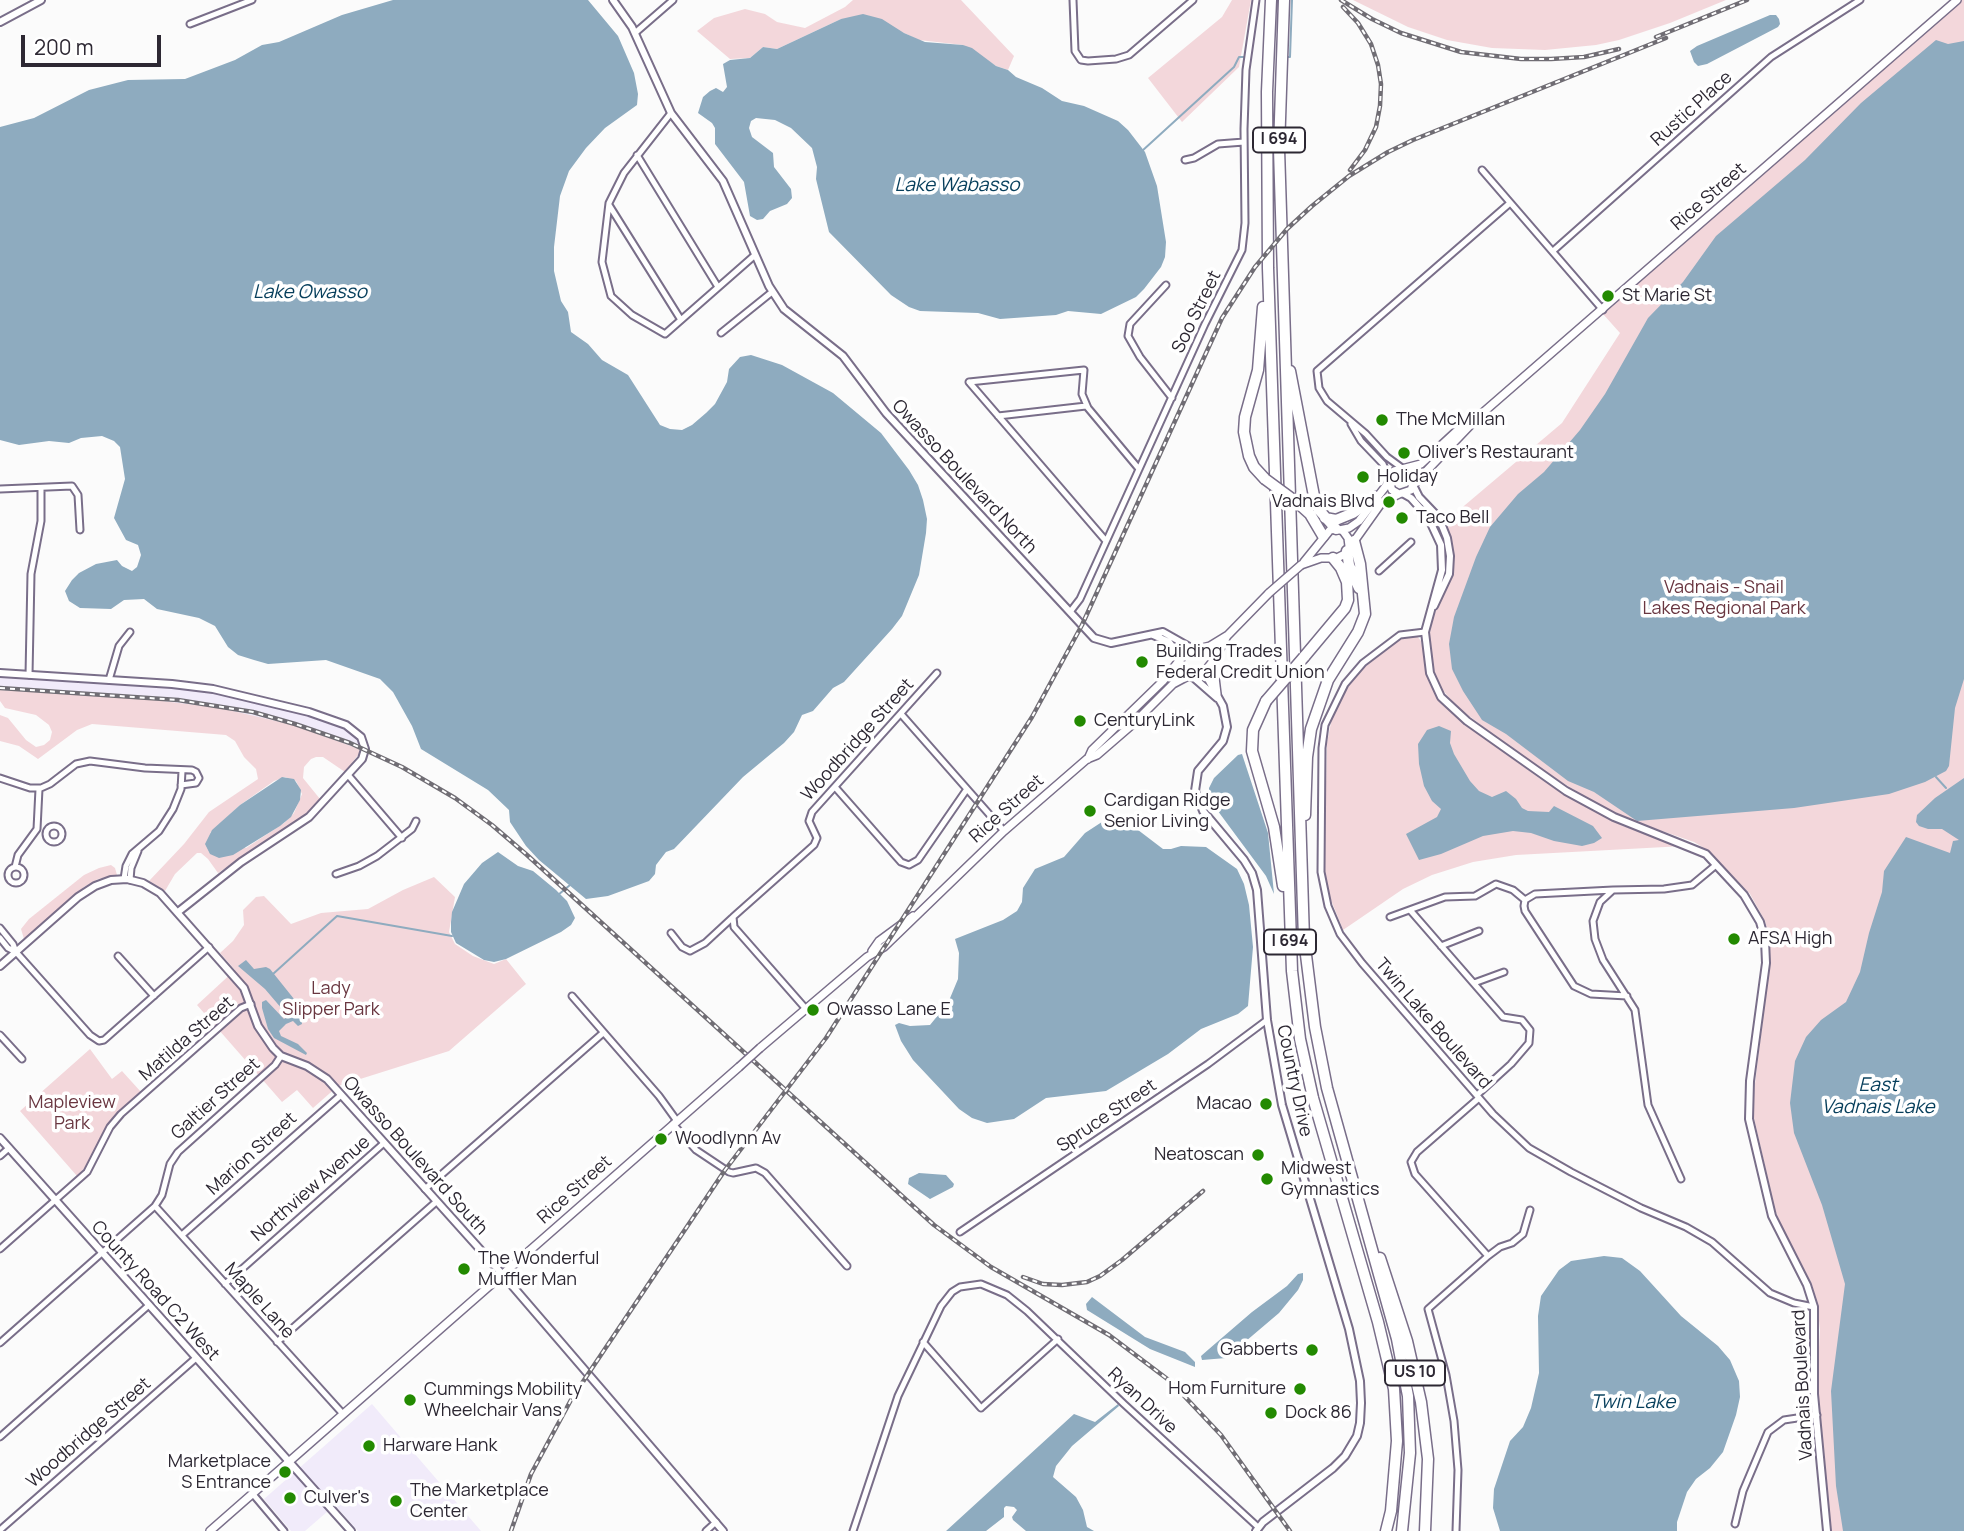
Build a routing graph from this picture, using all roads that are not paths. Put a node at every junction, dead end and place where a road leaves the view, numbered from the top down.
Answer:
1 (41, 0) edge
2 (251, 0) edge
3 (613, 0) edge
4 (673, 0) edge
5 (1073, 0) edge
6 (1193, 0) edge
7 (1256, 0) edge
8 (1271, 0) edge
9 (1284, 0) edge
10 (1860, 0) edge
11 (1957, 0) edge
12 (0, 22) edge
13 (190, 24) dead end
14 (635, 33) junction
15 (671, 113) junction
16 (1244, 142) junction
17 (637, 155) junction
18 (1185, 160) dead end
19 (1482, 170) dead end
20 (1510, 203) junction
21 (609, 205) junction
22 (1553, 251) junction
23 (755, 255) junction
24 (1268, 268) junction
25 (1166, 285) dead end
26 (718, 287) junction
27 (772, 292) junction
28 (1604, 310) junction
29 (681, 320) junction
30 (721, 333) dead end
31 (1284, 342) junction
32 (1172, 398) junction
33 (1086, 406) junction
34 (1479, 415) junction
35 (998, 416) junction
36 (1347, 418) junction
37 (1404, 468) junction
38 (1139, 469) junction
39 (1389, 480) junction
40 (1414, 485) junction
41 (0, 489) edge
42 (41, 489) junction
43 (1401, 494) junction
44 (1376, 497) junction
45 (1325, 517) junction
46 (1338, 529) junction
47 (80, 530) dead end
48 (1322, 538) junction
49 (1106, 541) junction
50 (1411, 542) dead end
51 (1445, 544) junction
52 (1350, 546) junction
53 (1331, 557) junction
54 (1301, 565) junction
55 (1378, 570) dead end
56 (1070, 612) junction
57 (130, 632) dead end
58 (1425, 632) junction
59 (1153, 635) junction
60 (1227, 635) junction
61 (1195, 649) junction
62 (1180, 660) junction
63 (1209, 666) junction
64 (0, 673) edge
65 (937, 673) dead end
66 (29, 675) junction
67 (1190, 677) junction
68 (109, 680) junction
69 (1218, 696) junction
70 (901, 713) junction
71 (1087, 759) junction
72 (182, 771) junction
73 (348, 775) junction
74 (0, 778) edge
75 (181, 785) junction
76 (835, 788) junction
77 (39, 789) junction
78 (967, 789) junction
79 (416, 821) dead end
80 (37, 829) junction
81 (46, 831) dead end
82 (1004, 831) junction
83 (402, 838) junction
84 (1716, 865) junction
85 (15, 867) dead end
86 (336, 873) dead end
87 (127, 880) junction
88 (1613, 890) junction
89 (1301, 893) junction
90 (1525, 900) junction
91 (1410, 910) junction
92 (178, 912) junction
93 (1390, 916) dead end
94 (733, 919) junction
95 (0, 929) edge
96 (1479, 931) dead end
97 (671, 933) dead end
98 (0, 938) edge
99 (1441, 946) junction
100 (209, 947) junction
101 (16, 952) junction
102 (118, 956) dead end
103 (0, 966) edge
104 (1292, 971) junction
105 (1504, 972) dead end
106 (1474, 983) junction
107 (153, 996) junction
108 (572, 996) dead end
109 (1627, 996) junction
110 (251, 1004) junction
111 (806, 1009) junction
112 (1267, 1020) junction
113 (603, 1033) junction
114 (0, 1035) edge
115 (281, 1056) junction
116 (22, 1059) dead end
117 (341, 1095) junction
118 (1478, 1097) junction
119 (675, 1123) junction
120 (0, 1138) edge
121 (384, 1143) junction
122 (9, 1148) junction
123 (0, 1156) edge
124 (1681, 1179) dead end
125 (425, 1189) junction
126 (55, 1200) junction
127 (436, 1202) junction
128 (155, 1206) junction
129 (1531, 1210) dead end
130 (1366, 1222) junction
131 (960, 1232) dead end
132 (182, 1235) junction
133 (0, 1250) edge
134 (102, 1253) junction
135 (1488, 1256) junction
136 (847, 1266) dead end
137 (503, 1275) junction
138 (225, 1284) junction
139 (149, 1305) junction
140 (1814, 1307) junction
141 (1058, 1339) junction
142 (277, 1342) junction
143 (923, 1342) junction
144 (0, 1343) edge
145 (196, 1358) junction
146 (343, 1414) junction
147 (1817, 1415) junction
148 (0, 1437) edge
149 (290, 1461) junction
150 (252, 1493) junction
151 (716, 1522) junction
152 (1735, 1524) dead end
153 (1257, 1529) edge
154 (0, 1530) edge
155 (210, 1531) edge
156 (284, 1531) edge
157 (351, 1531) edge
158 (706, 1531) edge
159 (723, 1531) edge
160 (853, 1531) edge
161 (1386, 1531) edge
162 (1402, 1531) edge
163 (1425, 1531) edge
164 (1456, 1531) edge
165 (1827, 1531) edge

1 - 12 street
2 - 13 street
3 - 14 street, Owasso Boulevard North
4 - 14 street
5 - 6 street
7 - 16 street, Soo Street
8 - 24 highway, I 694
9 - 31 highway, I 694
10 - 22 street, Rustic Place
11 - 28 main road, Rice Street
14 - 15 street, Owasso Boulevard North
15 - 17 street
15 - 23 street, Owasso Boulevard North
16 - 18 street
16 - 32 street, Soo Street
17 - 21 street
17 - 26 street
19 - 20 street
20 - 22 street
20 - 36 street
21 - 29 street
21 - 29 street
22 - 28 street
23 - 26 street
23 - 27 street, Owasso Boulevard North
24 - 48 highway, bridge
24 - 104 highway, I 694
25 - 32 street
26 - 29 street
27 - 30 street
27 - 56 street, Owasso Boulevard North
28 - 34 main road, Rice Street
31 - 45 highway
31 - 89 highway, I 694
32 - 38 street, Soo Street
33 - 35 street
33 - 35 street
33 - 38 street
34 - 37 main road, Rice Street
34 - 40 main road, Rice Street
35 - 49 street
36 - 37 street
36 - 39 street
37 - 39 main road
37 - 40 main road
38 - 49 street, Soo Street
39 - 43 main road
39 - 44 main road
40 - 43 main road
40 - 51 street
41 - 42 street
42 - 47 street
42 - 66 street
43 - 51 street
43 - 52 main road
44 - 45 highway
44 - 46 main road
45 - 46 highway
46 - 48 main road
46 - 52 main road
48 - 53 main road
48 - 54 main road
49 - 56 street, Soo Street
50 - 55 street
51 - 58 street, Vadnais Boulevard
52 - 53 main road
52 - 89 highway
53 - 54 main road
53 - 104 highway, bridge
54 - 60 main road, bridge
56 - 59 street, Owasso Boulevard North
57 - 68 street
58 - 84 street, Vadnais Boulevard
58 - 118 street, Twin Lake Boulevard
59 - 61 street, Owasso Boulevard North
59 - 62 street
60 - 61 main road
60 - 63 main road
61 - 62 main road
61 - 63 main road
62 - 67 main road
62 - 71 main road, Rice Street
63 - 67 main road
63 - 69 main road
64 - 66 street
65 - 70 street, Woodbridge Street
66 - 68 street
67 - 69 street
67 - 71 main road, Rice Street
68 - 73 street
69 - 112 street, Country Drive
70 - 76 street, Woodbridge Street
70 - 78 street
71 - 82 main road, Rice Street
72 - 75 street
72 - 75 street
72 - 77 street
73 - 83 street
73 - 92 street
74 - 77 street
75 - 87 street
76 - 78 street
76 - 94 street, Woodbridge Street
77 - 80 street
78 - 82 street
79 - 83 street
80 - 81 street
80 - 85 street
82 - 111 main road, Rice Street
83 - 86 street
84 - 88 street
84 - 140 street, Vadnais Boulevard
87 - 92 street, Owasso Boulevard South
87 - 101 street
88 - 90 street
88 - 109 street
89 - 130 highway, I 694
90 - 91 street
90 - 109 street
91 - 93 street
91 - 99 street
92 - 100 street, Owasso Boulevard South
94 - 97 street, Woodbridge Street
94 - 111 street
95 - 101 street
96 - 99 street
98 - 101 street
99 - 106 street
100 - 107 street
100 - 110 street, Owasso Boulevard South
101 - 103 street
101 - 107 street
102 - 107 street
104 - 161 highway, I 694
105 - 106 street
106 - 118 street
108 - 113 street
109 - 124 street
110 - 115 street, Owasso Boulevard South
110 - 126 street, Matilda Street
111 - 119 main road, Rice Street, bridge
112 - 131 street, Spruce Street
112 - 153 street, Country Drive
113 - 119 street
113 - 125 street
114 - 116 street
115 - 117 street, Owasso Boulevard South
115 - 128 street, Galtier Street
117 - 121 street, Owasso Boulevard South
117 - 132 street, Marion Street
118 - 135 street
118 - 140 street, Twin Lake Boulevard
119 - 136 street
119 - 137 main road, Rice Street
120 - 122 street, County Road C2 West
121 - 125 street, Owasso Boulevard South
121 - 138 street, Northview Avenue
122 - 123 street
122 - 126 street, County Road C2 West
125 - 127 street, Owasso Boulevard South
126 - 133 street, Matilda Street
126 - 134 street, County Road C2 West
127 - 137 street, Owasso Boulevard South
127 - 142 street
128 - 132 street, Maple Lane
128 - 134 street, Galtier Street
129 - 135 street
130 - 162 highway, I 694
130 - 163 highway, US 10
132 - 138 street, Maple Lane
134 - 139 street, County Road C2 West
134 - 144 street, Galtier Street
135 - 164 street
137 - 146 main road, Rice Street
137 - 151 street, Owasso Boulevard South
138 - 142 street, Maple Lane
139 - 145 street, County Road C2 West
139 - 148 street
140 - 147 street, Vadnais Boulevard
141 - 143 street, Ryan Drive
141 - 143 street
141 - 153 street, Ryan Drive
142 - 146 street, Maple Lane
143 - 160 street
145 - 149 street, County Road C2 West
145 - 154 street, Woodbridge Street
146 - 149 main road, Rice Street
147 - 152 street
147 - 165 street, Vadnais Boulevard
149 - 150 main road, Rice Street
149 - 157 street, County Road C2 West
150 - 155 main road, Rice Street
150 - 156 street
151 - 158 street
151 - 159 street, Owasso Boulevard South

